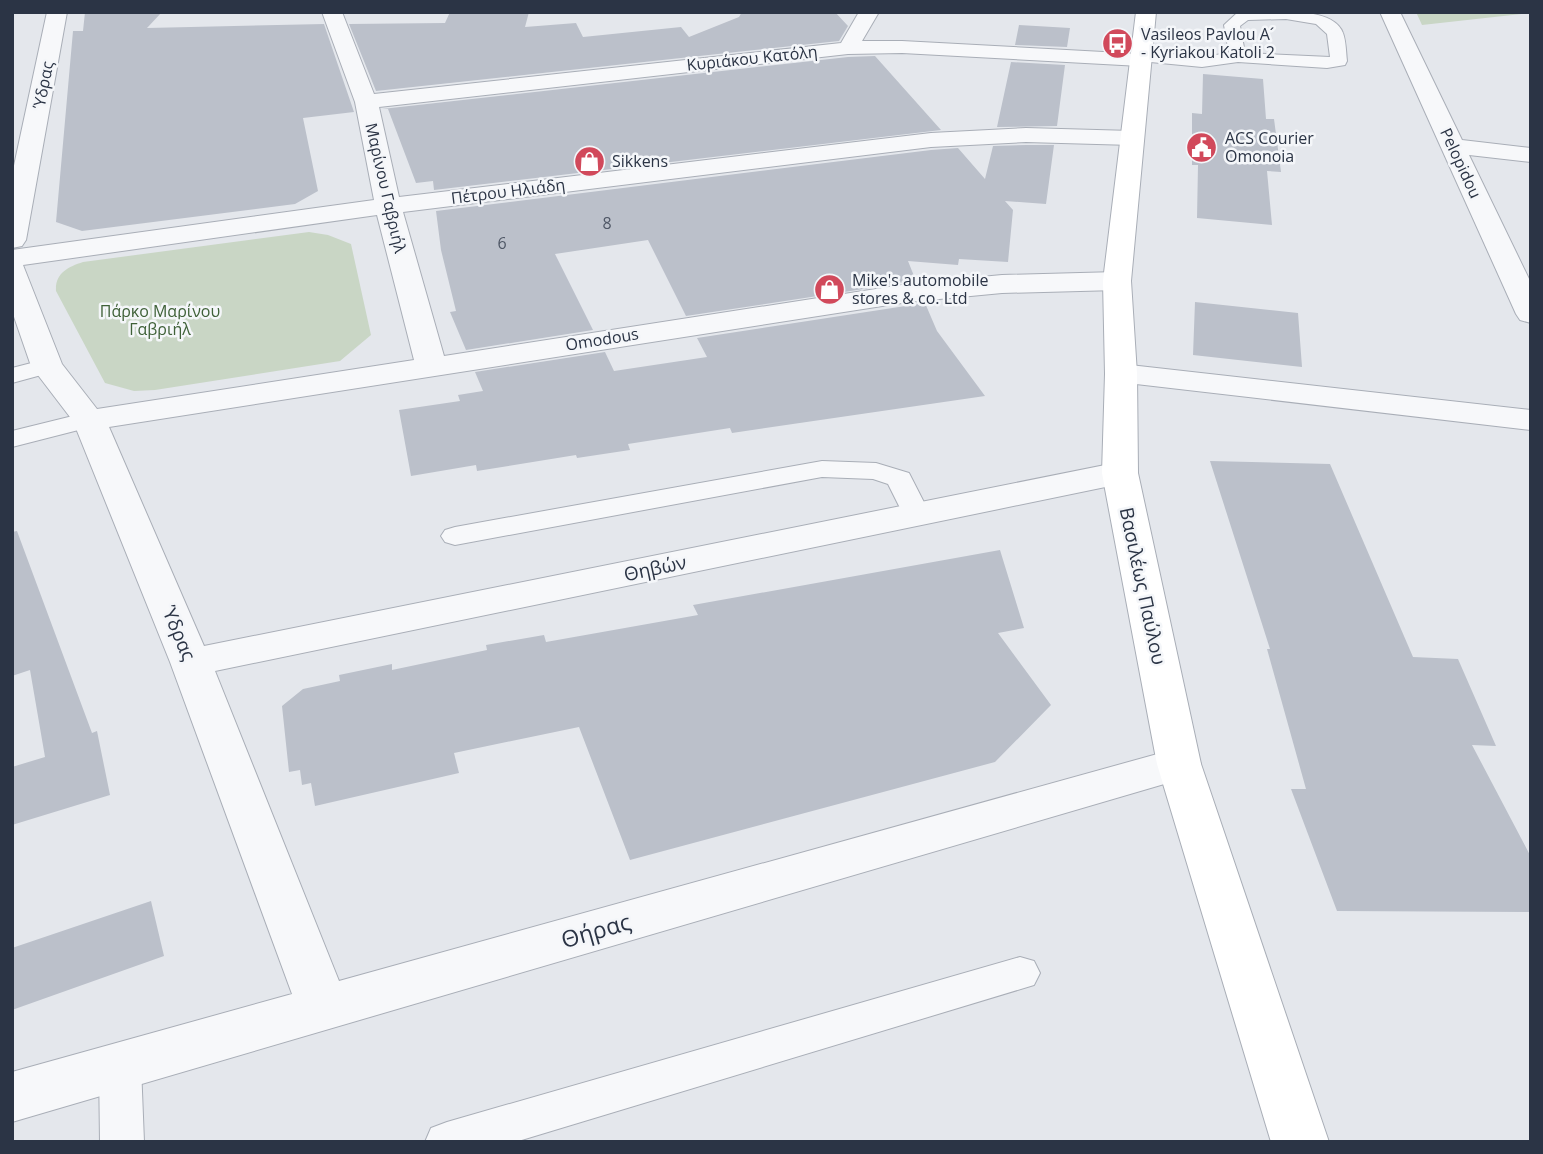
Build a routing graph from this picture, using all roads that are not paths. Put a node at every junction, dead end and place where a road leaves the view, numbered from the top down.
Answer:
1 (57, 12) edge
2 (332, 12) edge
3 (869, 12) edge
4 (1146, 12) edge
5 (1390, 12) edge
6 (848, 48) junction
7 (1238, 57) junction
8 (1140, 58) junction
9 (366, 102) junction
10 (1132, 138) junction
11 (1453, 146) junction
12 (1531, 155) edge
13 (387, 206) junction
14 (12, 240) edge
15 (12, 258) edge
16 (12, 269) edge
17 (1117, 281) junction
18 (1531, 314) edge
19 (431, 366) junction
20 (29, 371) edge
21 (1121, 374) junction
22 (89, 420) junction
23 (1531, 420) edge
24 (12, 439) edge
25 (1119, 472) junction
26 (916, 514) junction
27 (455, 536) dead end
28 (191, 662) junction
29 (1179, 764) junction
30 (1020, 973) dead end
31 (323, 1008) junction
32 (120, 1066) junction
33 (12, 1097) edge
34 (122, 1142) edge
35 (447, 1142) edge
36 (1300, 1142) edge

1 - 14 street, Ύδρας
2 - 9 street, Μαρίνου Γαβριήλ
3 - 6 street
4 - 8 street, Βασιλέως Παύλου
5 - 11 street, Pelopidou
6 - 8 street, Κυριάκου Κατόλη
6 - 9 street, Κυριάκου Κατόλη
7 - 7 lane
7 - 8 lane
8 - 10 street, Βασιλέως Παύλου
9 - 13 street, Μαρίνου Γαβριήλ
10 - 13 street, Πέτρου Ηλιάδη
10 - 17 street, Βασιλέως Παύλου
11 - 12 street
11 - 18 street, Pelopidou
13 - 15 street, Πέτρου Ηλιάδη
13 - 19 street, Μαρίνου Γαβριήλ
16 - 20 street, Ύδρας
17 - 19 street, Omodous
17 - 21 street, Βασιλέως Παύλου
19 - 22 street, Omodous
20 - 22 street, Ύδρας
21 - 23 street
21 - 25 street, Βασιλέως Παύλου
22 - 24 lane
22 - 28 street, Ύδρας
25 - 26 street, Θηβών
25 - 29 street, Βασιλέως Παύλου
26 - 27 lane
26 - 28 street, Θηβών
28 - 31 street, Ύδρας
29 - 31 street, Θήρας
29 - 36 street, Βασιλέως Παύλου
30 - 35 lane
31 - 32 street, Θήρας
32 - 33 street, Θήρας
32 - 34 lane

